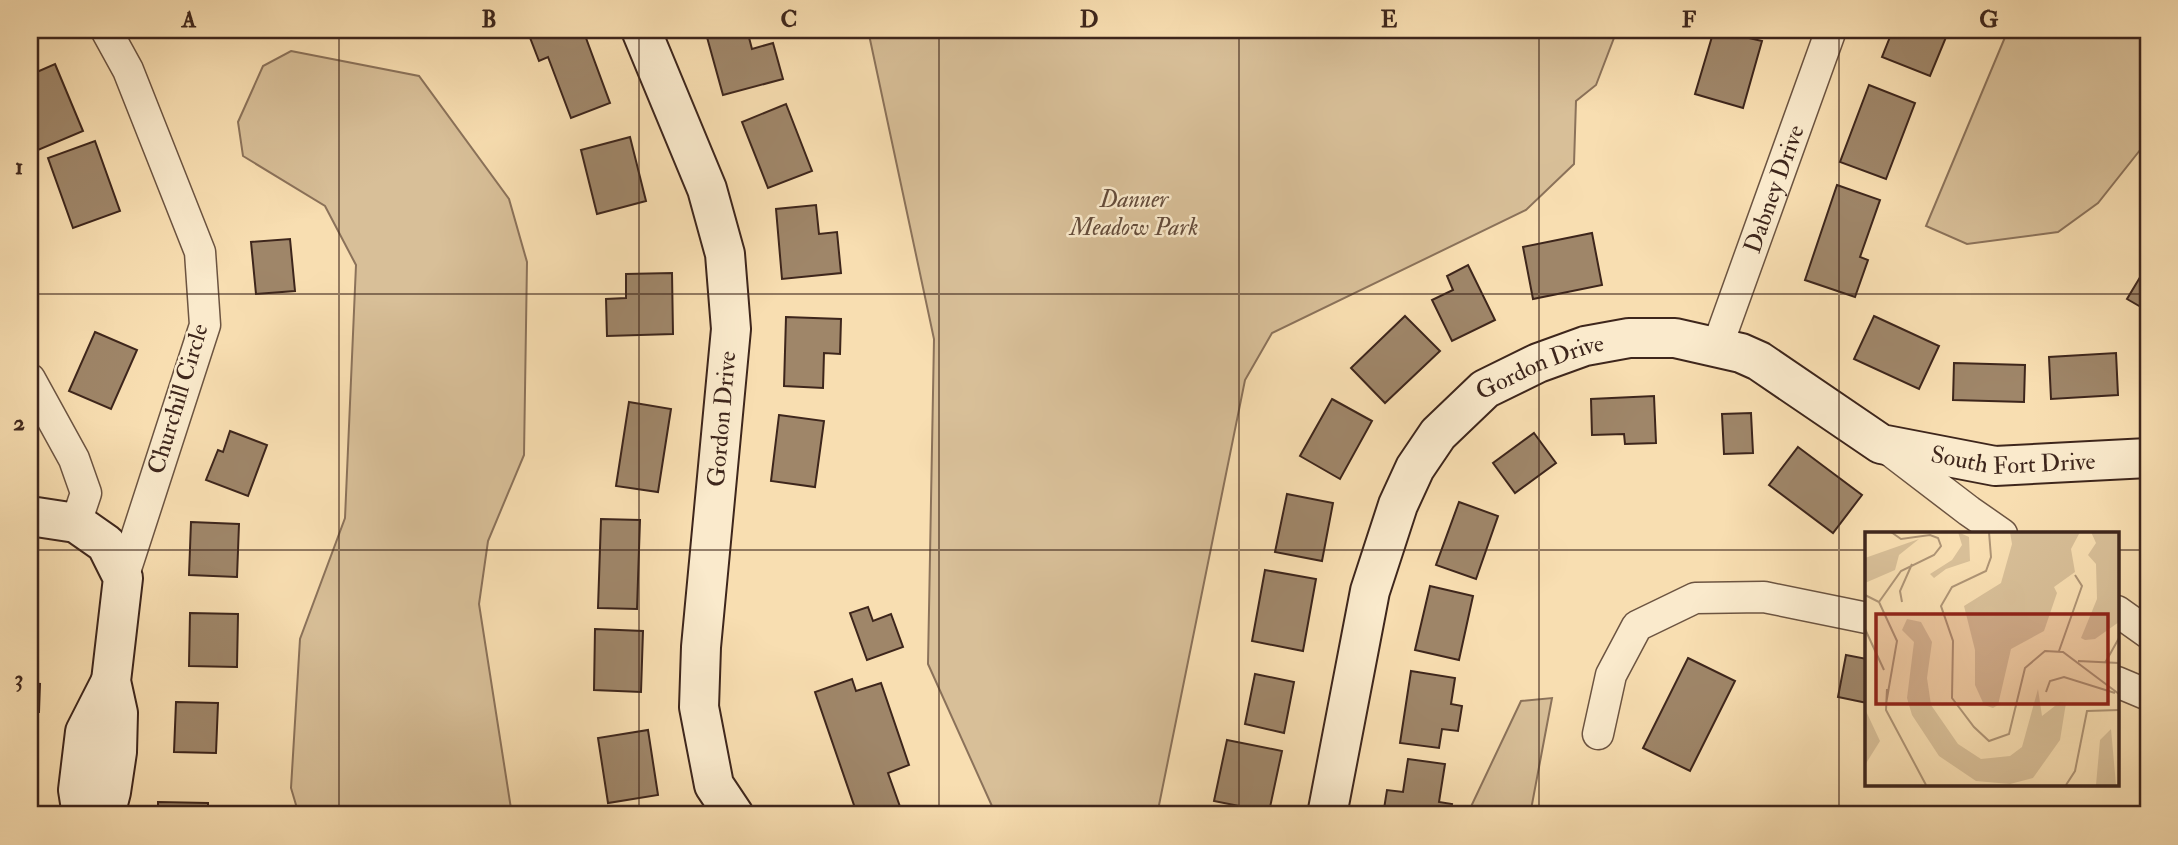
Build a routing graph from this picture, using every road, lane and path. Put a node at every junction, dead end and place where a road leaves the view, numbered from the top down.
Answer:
1 (106, 30) edge
2 (640, 30) edge
3 (1831, 30) edge
4 (1717, 347) junction
5 (30, 379) edge
6 (1881, 444) junction
7 (2148, 458) edge
8 (30, 516) edge
9 (76, 523) junction
10 (1999, 532) edge
11 (123, 578) junction
12 (2118, 612) edge
13 (1865, 618) edge
14 (2148, 633) edge
15 (111, 681) junction
16 (2118, 682) edge
17 (2148, 695) edge
18 (1598, 734) dead end
19 (82, 815) edge
20 (105, 815) edge
21 (734, 815) edge
22 (1327, 815) edge

1 - 11 street, Churchill Circle
2 - 21 street, Gordon Drive
3 - 4 street, Dabney Drive
4 - 6 street, Gordon Drive
4 - 22 street, Gordon Drive
5 - 9 street
6 - 7 street, South Fort Drive
6 - 10 street, Gordon Drive
8 - 9 street
9 - 11 street
11 - 15 street
12 - 14 street
13 - 18 street
15 - 19 street
15 - 20 street
16 - 17 street

